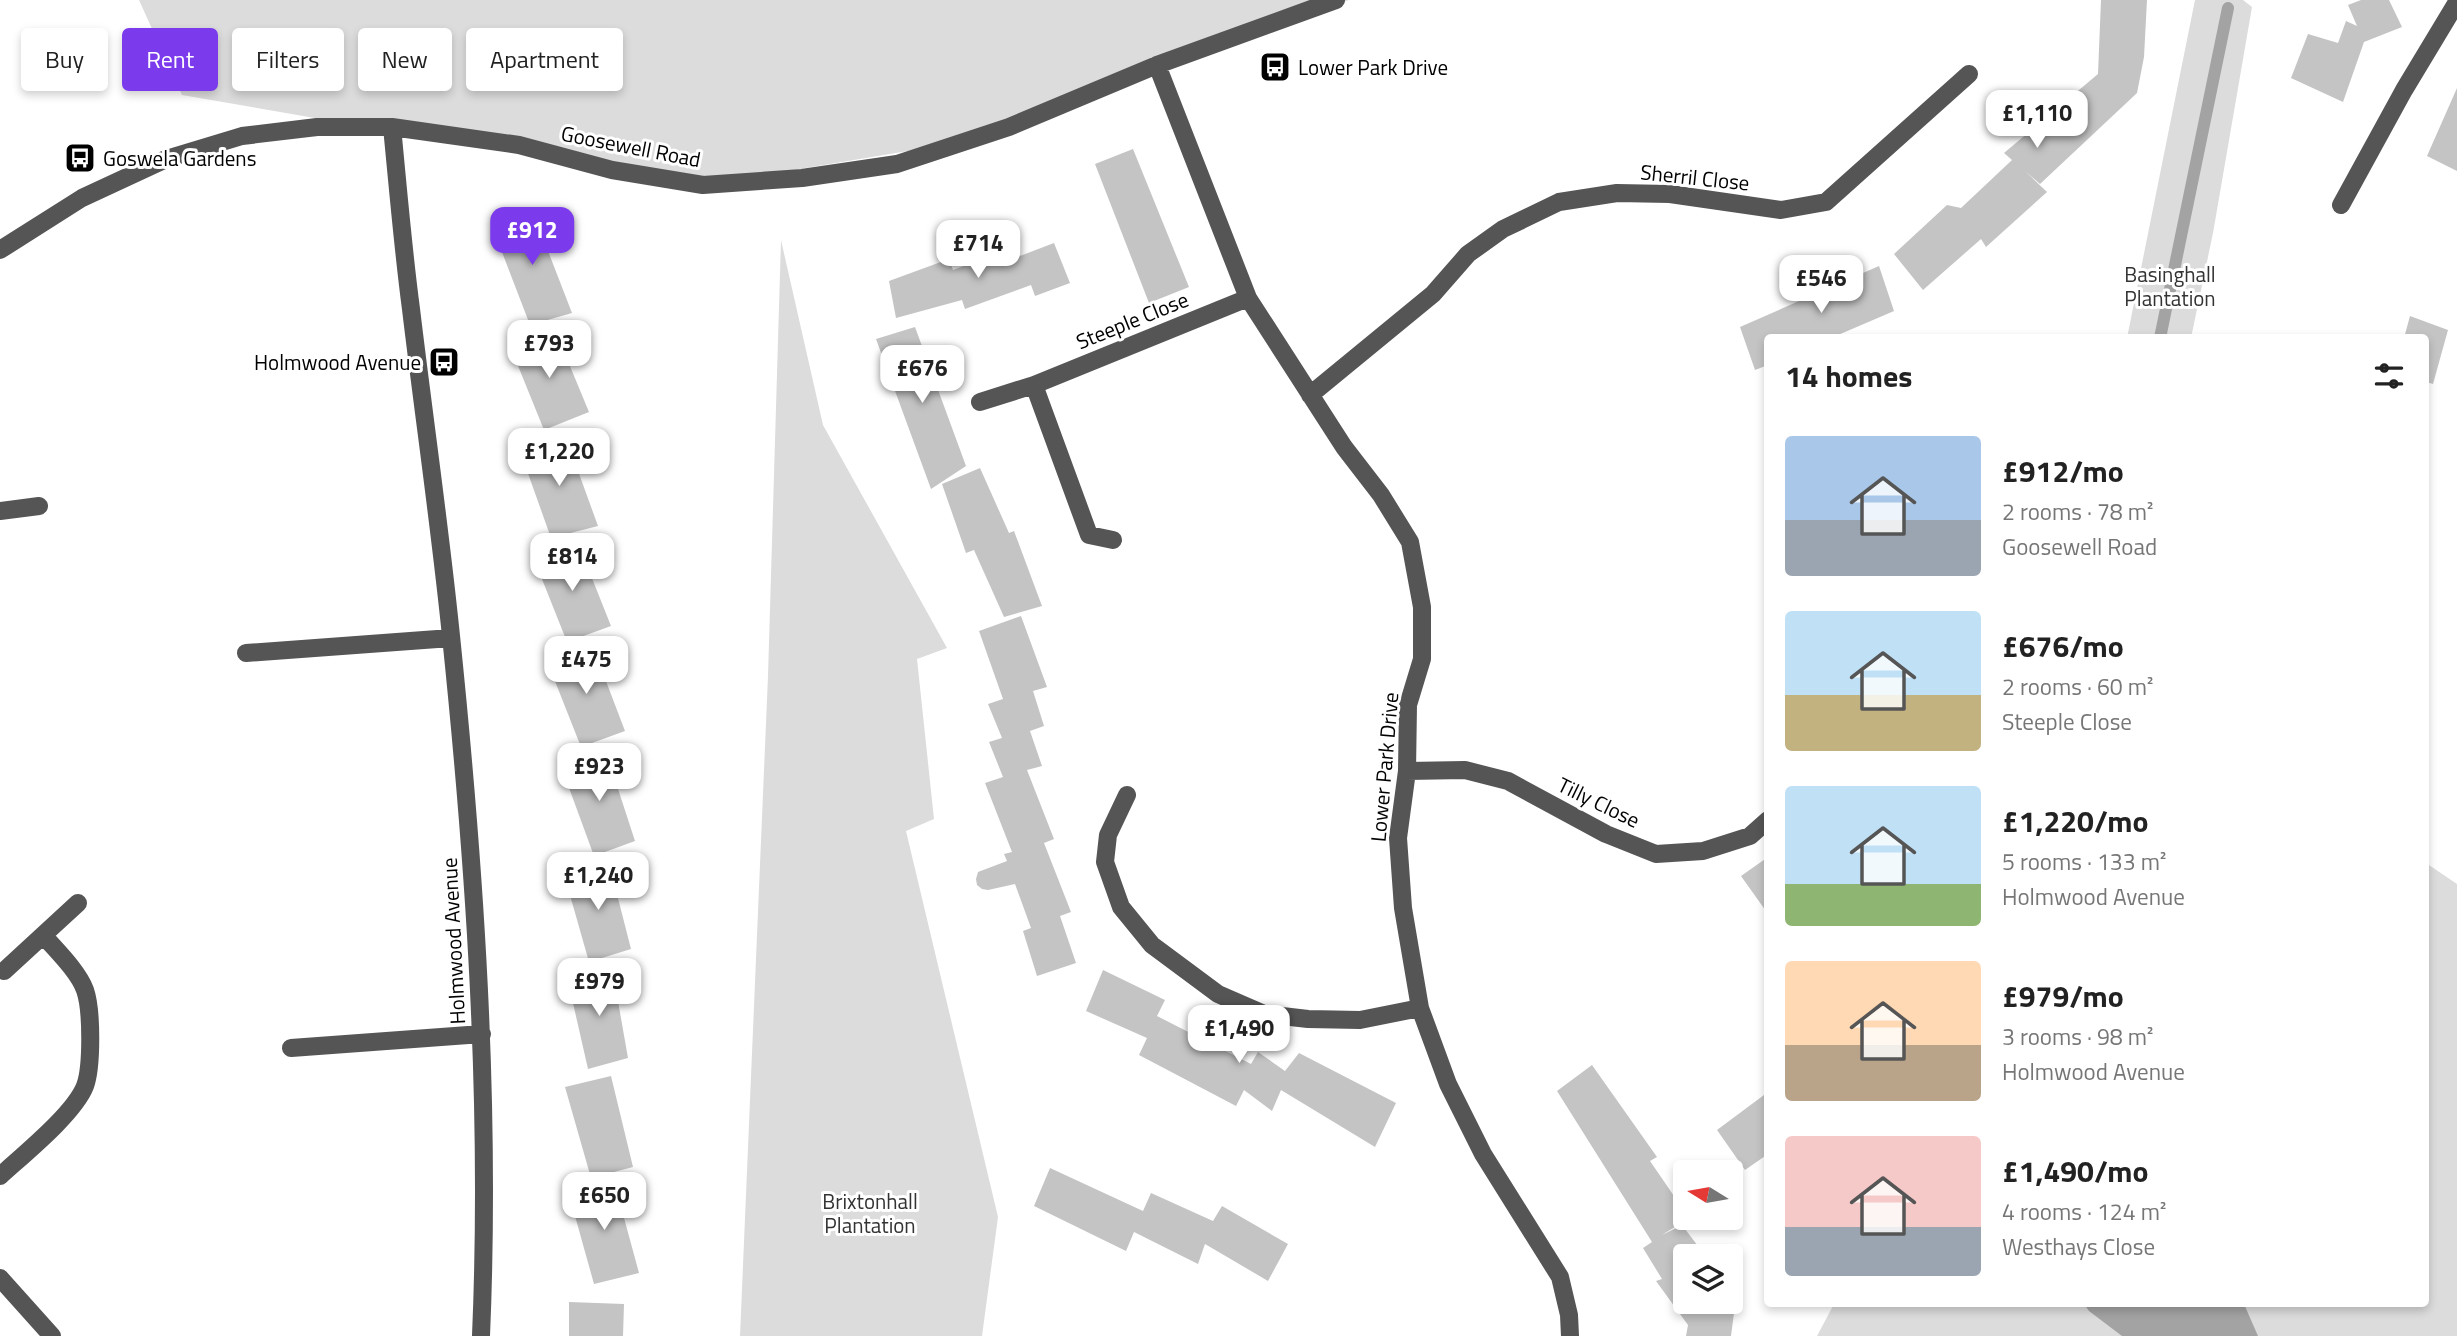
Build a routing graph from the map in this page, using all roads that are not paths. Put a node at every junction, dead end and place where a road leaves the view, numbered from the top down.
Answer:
1 (1336, 0) edge
2 (2457, 2) edge
3 (1157, 65) junction
4 (1969, 74) dead end
5 (392, 127) junction
6 (2341, 205) dead end
7 (0, 250) edge
8 (1248, 298) junction
9 (1034, 385) junction
10 (1310, 395) junction
11 (980, 401) dead end
12 (39, 506) dead end
13 (0, 511) edge
14 (1113, 540) dead end
15 (452, 638) junction
16 (246, 653) dead end
17 (1406, 771) junction
18 (1127, 796) dead end
19 (1764, 824) edge
20 (78, 903) dead end
21 (43, 935) junction
22 (4, 971) dead end
23 (1420, 1008) junction
24 (482, 1034) junction
25 (291, 1048) dead end
26 (0, 1176) edge
27 (0, 1278) edge
28 (52, 1336) edge
29 (481, 1336) edge
30 (1570, 1336) edge

1 - 3 street, Goosewell Road
2 - 6 street
3 - 5 street, Goosewell Road
3 - 8 street, Lower Park Drive
4 - 10 street, Sherril Close
5 - 7 street, Goosewell Road
5 - 15 street, Holmwood Avenue
8 - 9 street, Steeple Close
8 - 10 street, Lower Park Drive
9 - 11 street, Steeple Close
9 - 14 street
10 - 17 street, Lower Park Drive
12 - 13 street
15 - 16 street
15 - 24 street, Holmwood Avenue
17 - 19 street, Tilly Close
17 - 23 street, Lower Park Drive
18 - 23 street
20 - 21 street
21 - 22 street
21 - 26 street
23 - 30 street, Lower Park Drive
24 - 25 street
24 - 29 street, Holmwood Avenue
27 - 28 street

